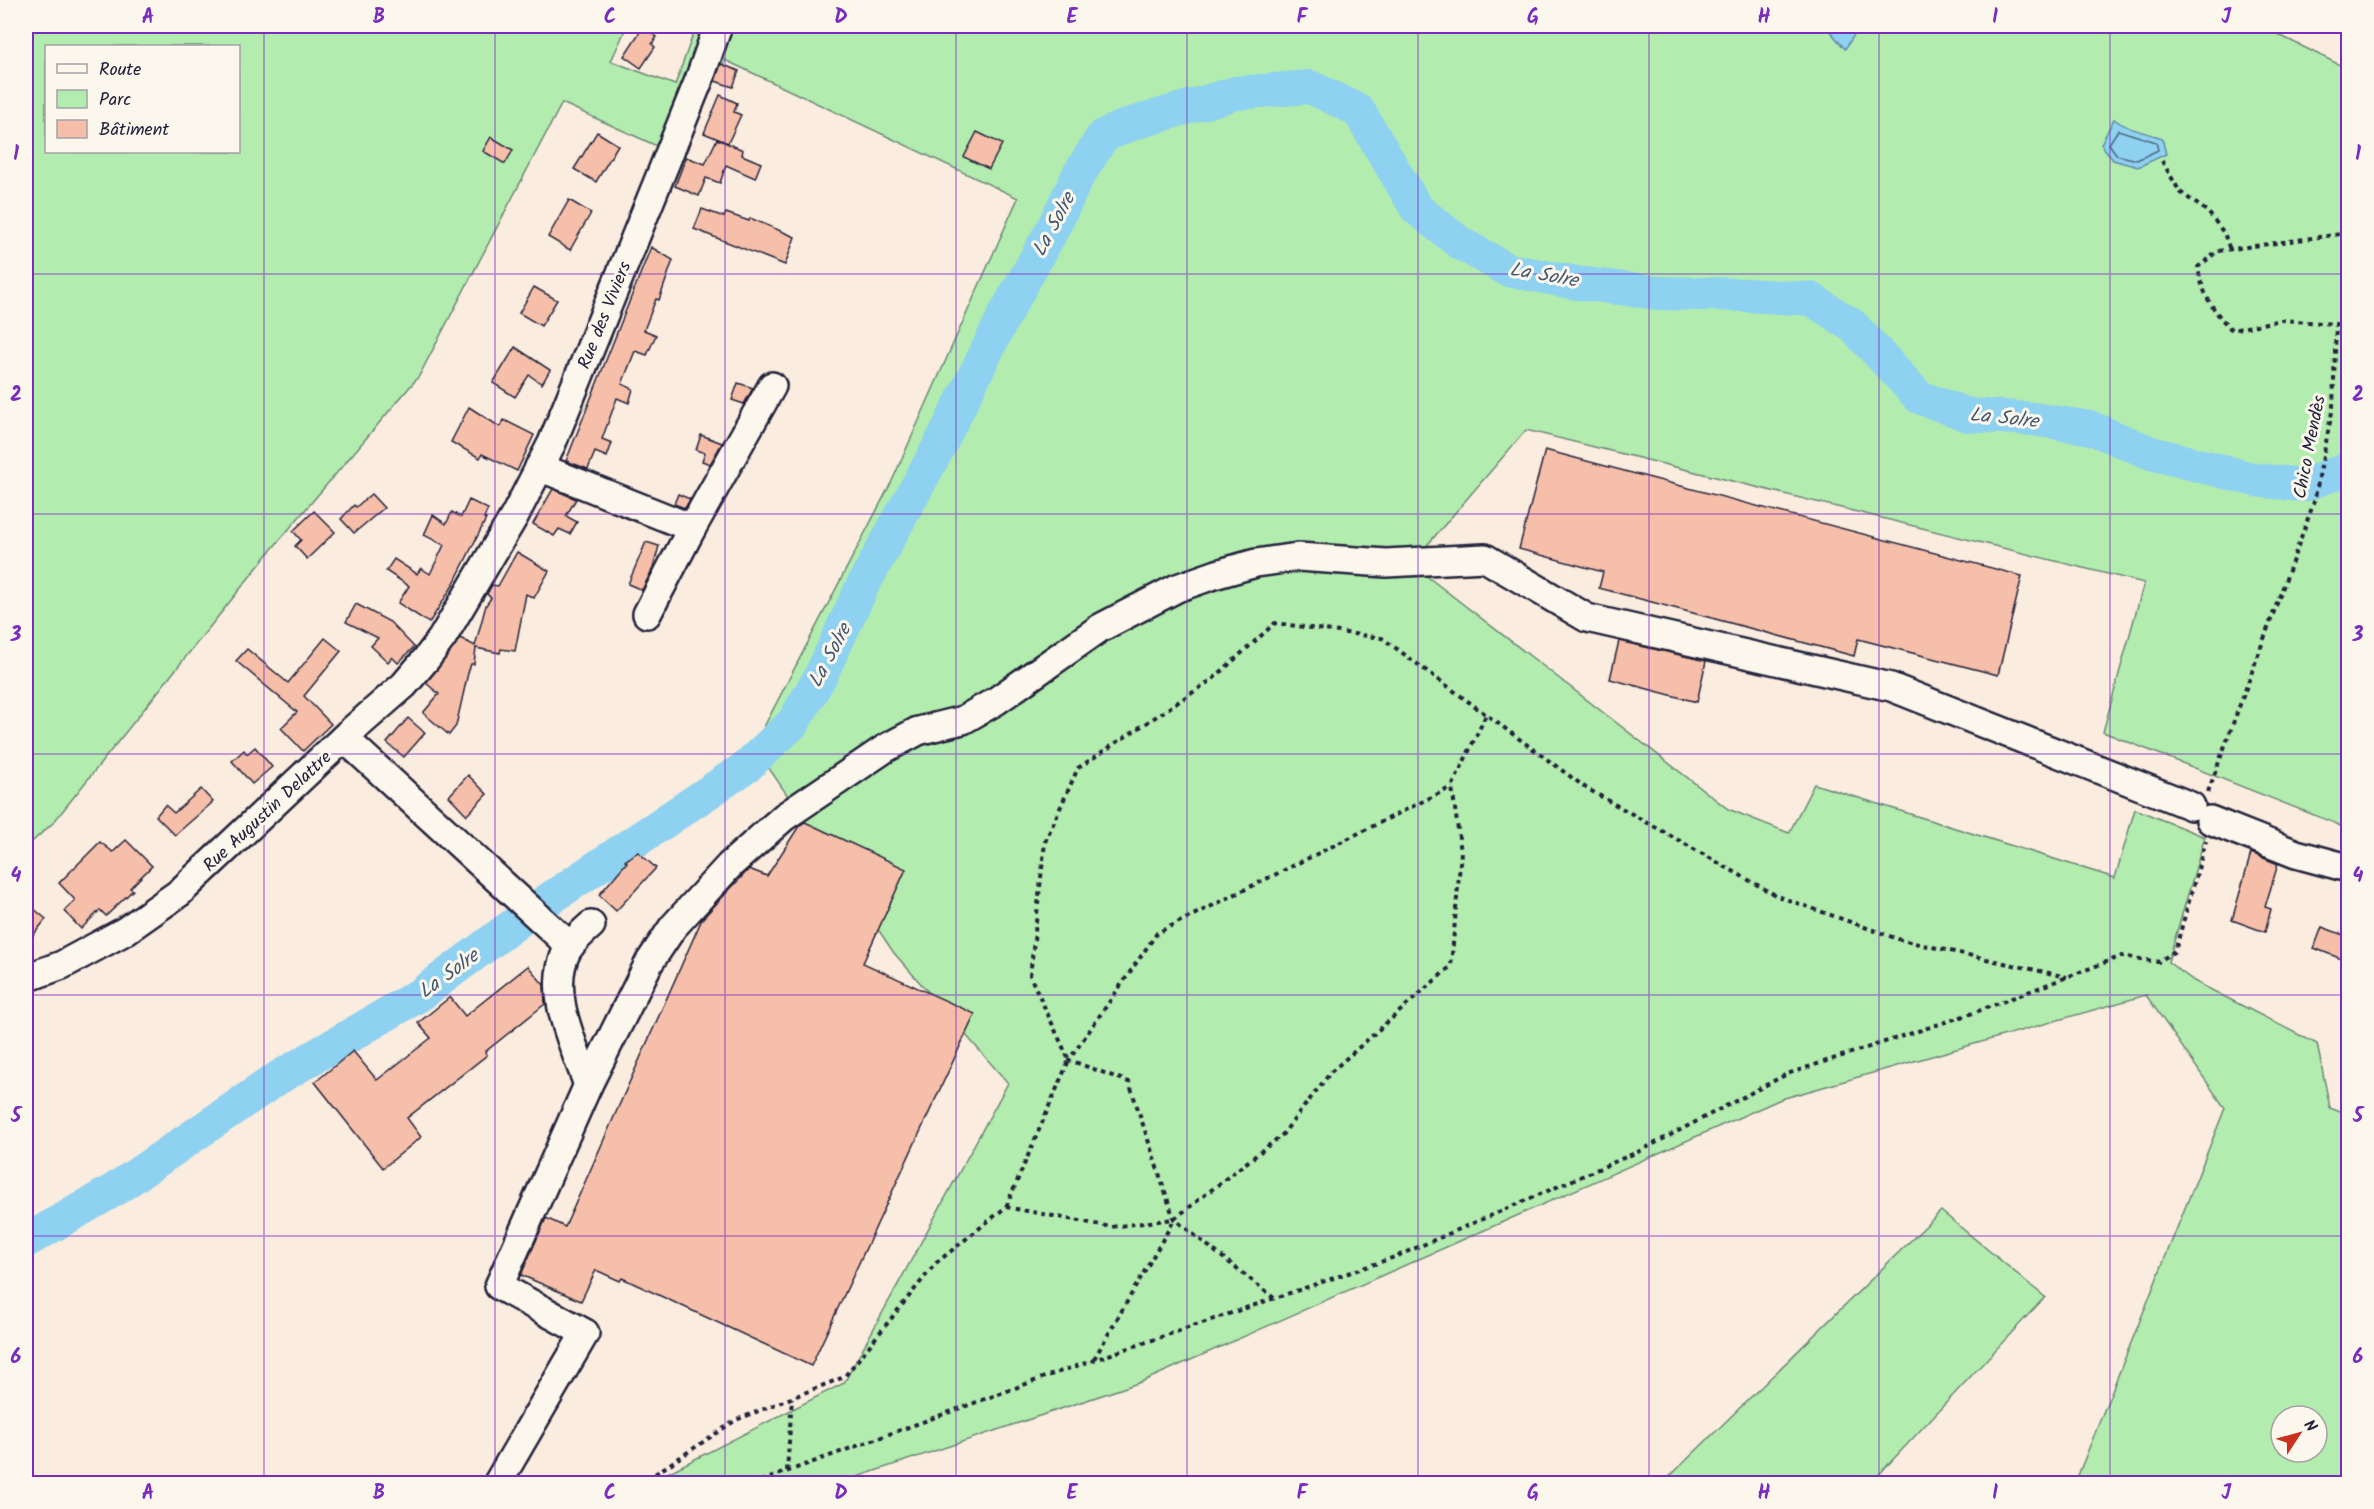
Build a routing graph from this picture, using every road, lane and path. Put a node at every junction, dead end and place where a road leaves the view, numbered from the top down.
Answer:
1 (718, 26) edge
2 (2162, 161) dead end
3 (2349, 233) edge
4 (2230, 249) junction
5 (772, 386) dead end
6 (539, 467) junction
7 (692, 528) junction
8 (467, 595) joint
9 (647, 614) dead end
10 (1487, 715) junction
11 (344, 738) junction
12 (1452, 787) junction
13 (2202, 822) junction
14 (2349, 868) edge
15 (591, 925) dead end
16 (570, 946) junction
17 (2067, 977) junction
18 (26, 978) edge
19 (1069, 1060) junction
20 (588, 1085) junction
21 (1006, 1207) junction
22 (1174, 1219) junction
23 (1274, 1298) junction
24 (1093, 1360) junction
25 (792, 1398) junction
26 (786, 1471) junction
27 (497, 1484) edge
28 (640, 1484) edge
29 (753, 1484) edge

1 - 6 street, Rue des Viviers
2 - 4 path
3 - 4 path, Chico Mendès
4 - 13 path, Chico Mendès
5 - 7 street
6 - 7 street
6 - 8 street, Rue des Viviers
7 - 9 street
8 - 11 street, Rue Augustin Delattre
10 - 12 path
10 - 17 path
10 - 19 path
11 - 16 street
11 - 18 street, Rue Augustin Delattre
12 - 19 path
12 - 22 path
13 - 14 street
13 - 17 path
13 - 20 street
15 - 16 street
16 - 20 street
17 - 23 path
19 - 21 path
19 - 22 path
20 - 27 street
21 - 22 path
21 - 25 path
22 - 23 path
22 - 24 path
23 - 24 path
24 - 26 path
25 - 26 path
25 - 28 path
26 - 29 path

